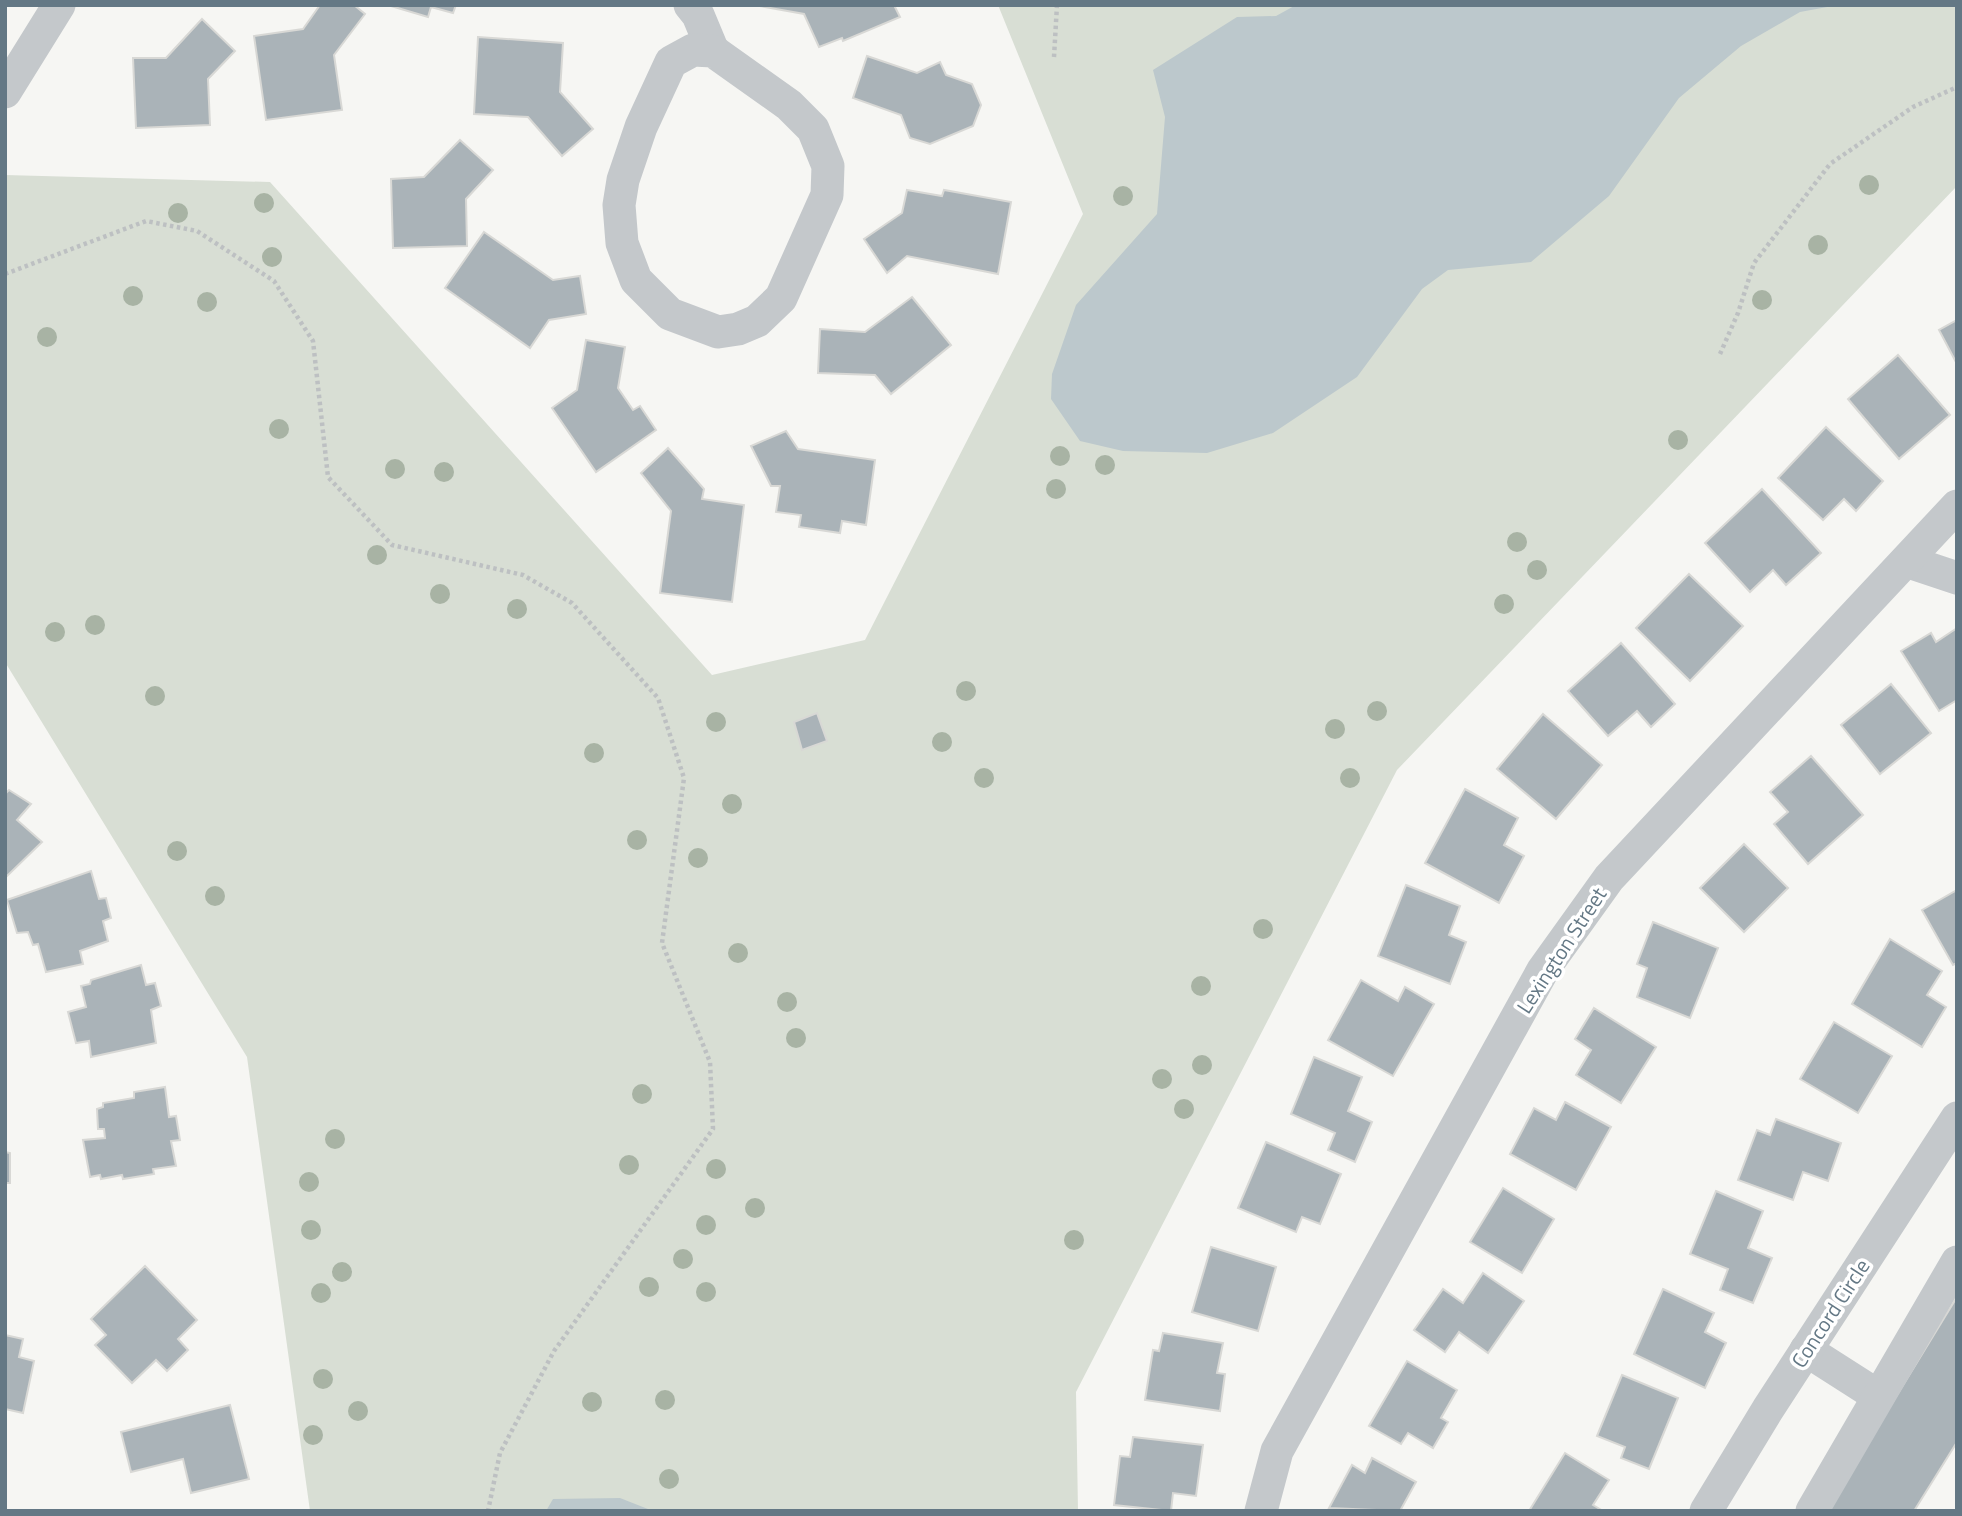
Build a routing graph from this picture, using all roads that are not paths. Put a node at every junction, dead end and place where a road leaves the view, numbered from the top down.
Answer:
1 (60, 5) edge
2 (690, 5) edge
3 (713, 51) junction
4 (5, 92) edge
5 (1957, 506) edge
6 (1906, 561) junction
7 (1957, 578) edge
8 (1957, 1118) edge
9 (1957, 1262) edge
10 (1806, 1350) junction
11 (1878, 1396) junction
12 (1261, 1511) edge
13 (1706, 1511) edge
14 (1812, 1511) edge

1 - 4 street
2 - 3 street
3 - 3 street
5 - 6 street, Lexington Street
6 - 7 street
6 - 12 street, Lexington Street
8 - 10 street, Concord Circle
9 - 11 street
10 - 11 street
10 - 13 street, Concord Circle
11 - 14 street

